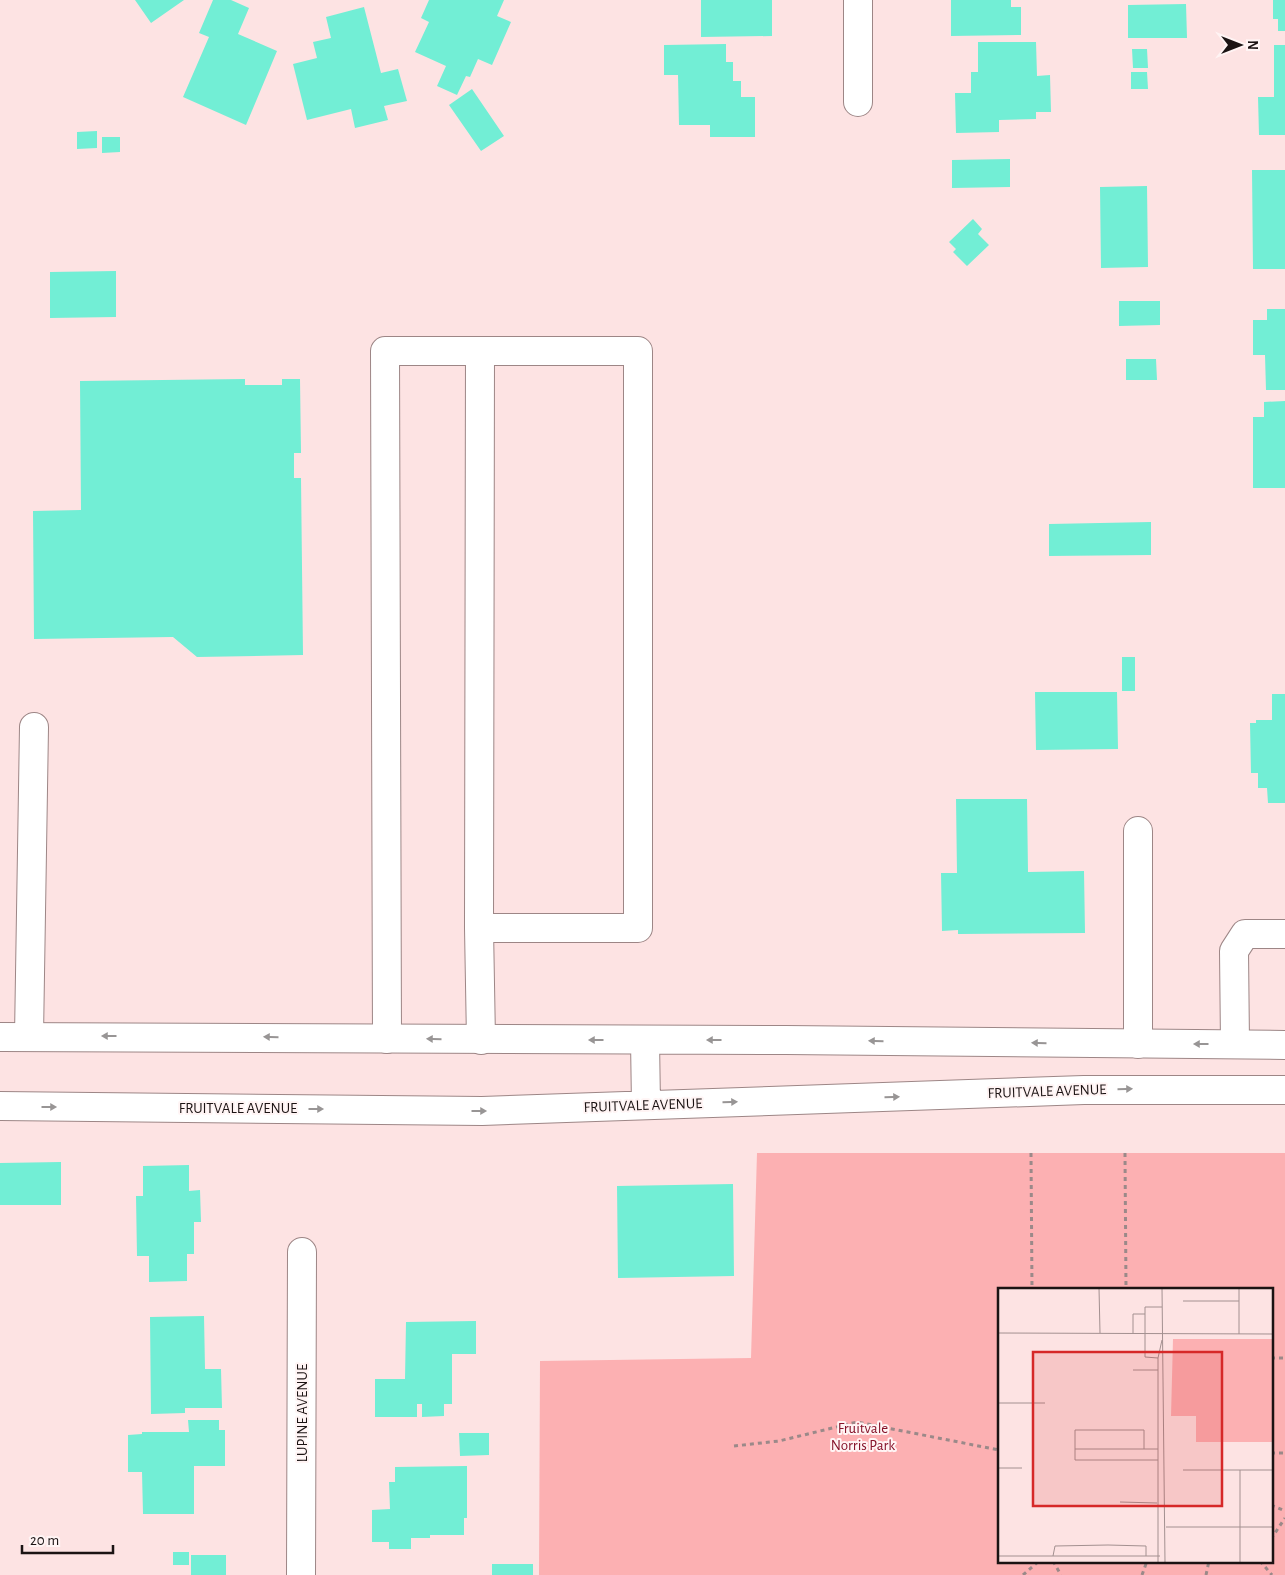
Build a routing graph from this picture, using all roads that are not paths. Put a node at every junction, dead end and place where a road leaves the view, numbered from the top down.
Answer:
1 (858, 0) edge
2 (858, 102) dead end
3 (480, 351) junction
4 (34, 727) dead end
5 (1138, 831) dead end
6 (479, 928) junction
7 (1285, 934) edge
8 (29, 1036) junction
9 (0, 1037) edge
10 (387, 1039) junction
11 (481, 1040) junction
12 (645, 1040) junction
13 (1138, 1044) junction
14 (1235, 1044) junction
15 (1285, 1045) edge
16 (1285, 1090) edge
17 (646, 1105) junction
18 (0, 1106) edge
19 (302, 1252) dead end
20 (301, 1575) edge

1 - 2 main road
3 - 6 main road
3 - 6 main road
3 - 10 main road
4 - 8 main road
5 - 13 main road
6 - 11 main road
7 - 14 main road
8 - 9 main road
10 -> 8 main road
11 -> 10 main road
12 -> 11 main road
13 -> 12 main road
12 - 17 main road
14 -> 13 main road
14 - 15 main road
17 -> 16 main road, FRUITVALE AVENUE
18 -> 17 main road, FRUITVALE AVENUE
19 - 20 main road, LUPINE AVENUE

